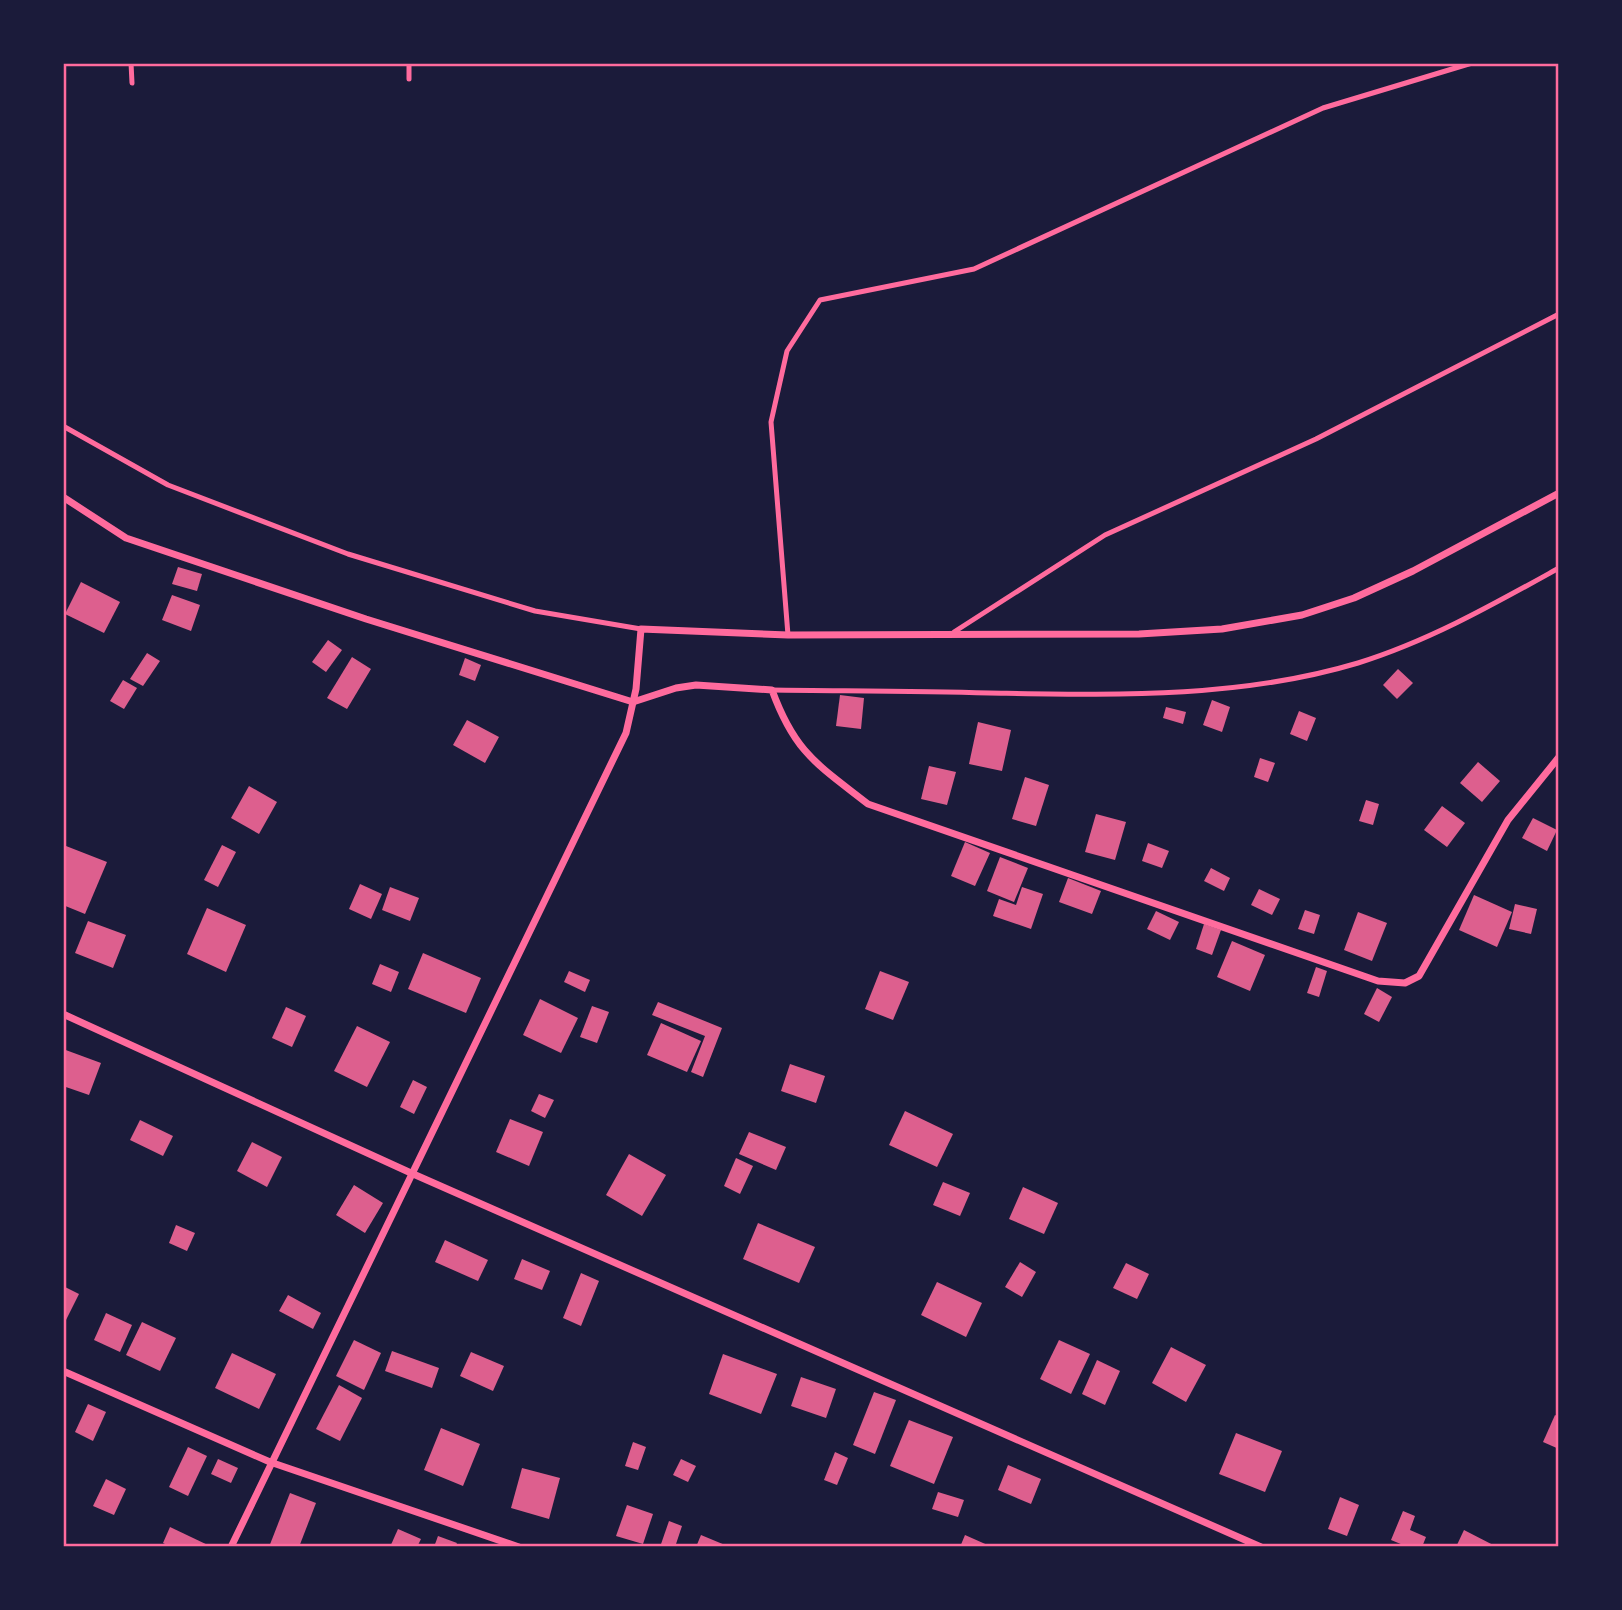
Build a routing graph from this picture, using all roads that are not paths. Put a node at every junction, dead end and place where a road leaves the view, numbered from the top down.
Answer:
1 (131, 63) edge
2 (409, 63) edge
3 (1472, 63) edge
4 (410, 79) dead end
5 (132, 83) dead end
6 (1559, 314) edge
7 (63, 426) edge
8 (1559, 493) edge
9 (63, 497) edge
10 (1559, 568) edge
11 (641, 629) junction
12 (954, 632) junction
13 (788, 635) junction
14 (772, 690) junction
15 (633, 702) junction
16 (1559, 757) edge
17 (63, 1014) edge
18 (411, 1173) junction
19 (63, 1371) edge
20 (270, 1462) junction
21 (231, 1547) edge
22 (519, 1547) edge
23 (1261, 1547) edge

1 - 5 lane
2 - 4 lane
3 - 13 lane
6 - 12 lane
7 - 11 lane
8 - 12 street
9 - 15 street
10 - 14 lane
11 - 13 street
11 - 15 street
12 - 13 street
14 - 15 street
14 - 16 street
15 - 18 street
17 - 18 street
18 - 20 street
18 - 23 street
19 - 20 street
20 - 21 street
20 - 22 street

